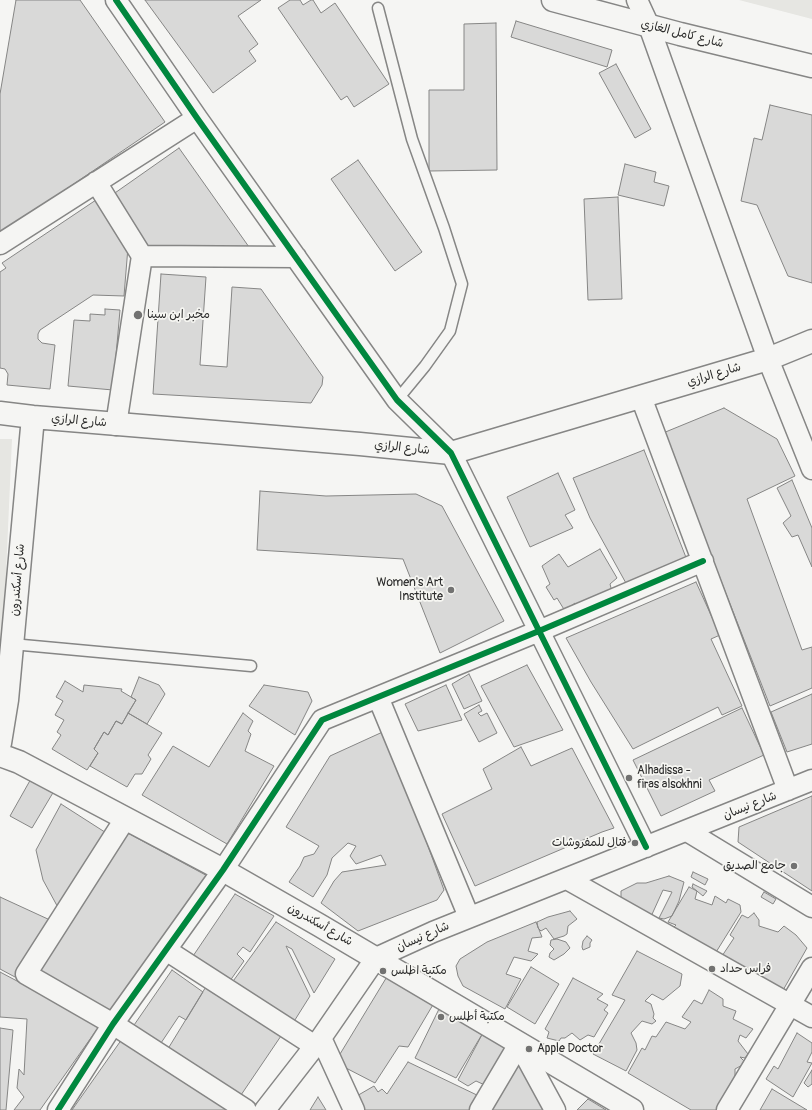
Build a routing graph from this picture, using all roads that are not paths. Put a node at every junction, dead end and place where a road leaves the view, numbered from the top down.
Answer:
1 (116, 0) edge
2 (553, 0) edge
3 (636, 0) edge
4 (378, 8) dead end
5 (649, 26) junction
6 (812, 66) edge
7 (197, 118) junction
8 (96, 182) junction
9 (0, 244) edge
10 (142, 256) junction
11 (296, 257) junction
12 (812, 341) edge
13 (768, 359) junction
14 (641, 396) junction
15 (397, 400) junction
16 (0, 413) edge
17 (32, 417) junction
18 (116, 425) junction
19 (450, 453) junction
20 (812, 468) edge
21 (703, 561) junction
22 (539, 631) junction
23 (12, 644) junction
24 (251, 666) dead end
25 (378, 697) junction
26 (0, 743) edge
27 (0, 755) edge
28 (812, 780) edge
29 (788, 790) junction
30 (125, 819) junction
31 (687, 830) junction
32 (646, 847) junction
33 (224, 870) junction
34 (567, 879) junction
35 (812, 907) edge
36 (470, 917) junction
37 (166, 950) junction
38 (376, 958) junction
39 (812, 968) edge
40 (790, 1005) junction
41 (812, 1017) edge
42 (112, 1024) junction
43 (318, 1042) junction
44 (519, 1044) junction
45 (58, 1110) edge
46 (246, 1110) edge
47 (265, 1110) edge
48 (354, 1110) edge
49 (480, 1110) edge
50 (555, 1110) edge
51 (632, 1110) edge
52 (727, 1110) edge

1 - 7 street
2 - 5 main road, شارع كامل الغازي
3 - 5 street
4 - 15 lane
5 - 6 main road, شارع كامل الغازي
5 - 13 street
7 - 8 street
7 - 11 street
8 - 9 street
8 - 10 street
10 - 11 street
10 - 18 street
11 - 15 street
12 - 13 main road, شارع الرازي
13 - 14 main road, شارع الرازي
13 - 20 street
14 - 19 main road, شارع الرازي
14 - 21 street
15 - 19 street
16 - 17 main road, شارع الرازي
17 - 18 main road, شارع الرازي
17 - 23 main road, شارع أسكندرون
18 - 19 main road, شارع الرازي
19 - 22 street
21 - 22 street
21 - 29 street
22 - 25 street
22 - 32 street
23 - 24 lane
23 - 26 main road, شارع أسكندرون
25 - 33 street
25 - 36 street
27 - 30 main road, شارع أسكندرون
28 - 29 street, شارع نيسان
29 - 31 street, شارع نيسان
30 - 33 main road, شارع أسكندرون
30 - 42 street
31 - 32 street, شارع نيسان
31 - 35 street
32 - 34 street, شارع نيسان
33 - 37 street
33 - 38 main road, شارع أسكندرون
34 - 36 street, شارع نيسان
34 - 40 street
36 - 38 street, شارع نيسان
37 - 42 street
37 - 43 street
38 - 43 street
38 - 44 main road, شارع أسكندرون
39 - 40 street
40 - 41 street
40 - 52 street
42 - 45 street
42 - 46 street
43 - 47 street
43 - 48 street
44 - 49 street
44 - 50 street
44 - 51 main road, شارع أسكندرون

